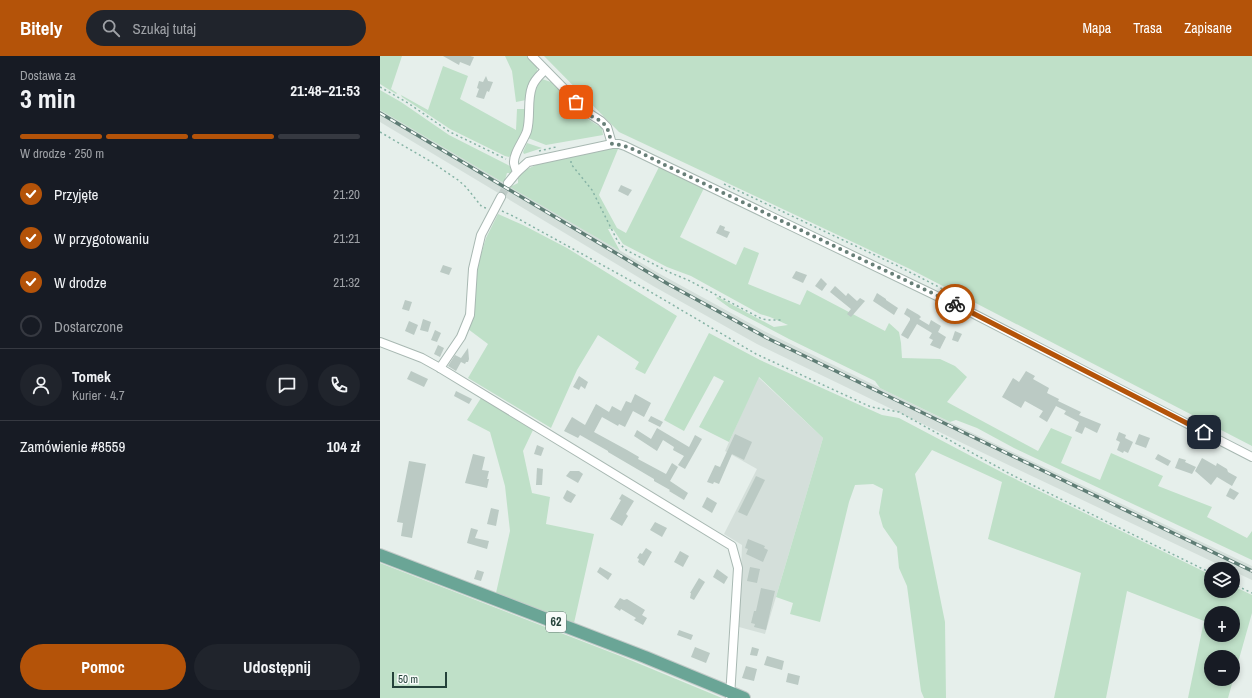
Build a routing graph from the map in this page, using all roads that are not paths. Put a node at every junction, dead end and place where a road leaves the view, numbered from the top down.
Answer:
1 (532, 56) edge
2 (545, 70) junction
3 (612, 144) junction
4 (517, 172) junction
5 (508, 183) tunnel mouth
6 (501, 196) tunnel mouth
7 (380, 342) edge
8 (440, 368) junction
9 (1252, 457) edge
10 (380, 555) edge
11 (730, 695) edge
12 (744, 698) edge

1 - 2 street
2 - 3 street
2 - 4 street
3 - 4 street
3 - 9 street
4 - 5 street
6 - 8 street
7 - 8 street
8 - 11 street
10 - 11 main road, 62
11 - 12 main road, 62

